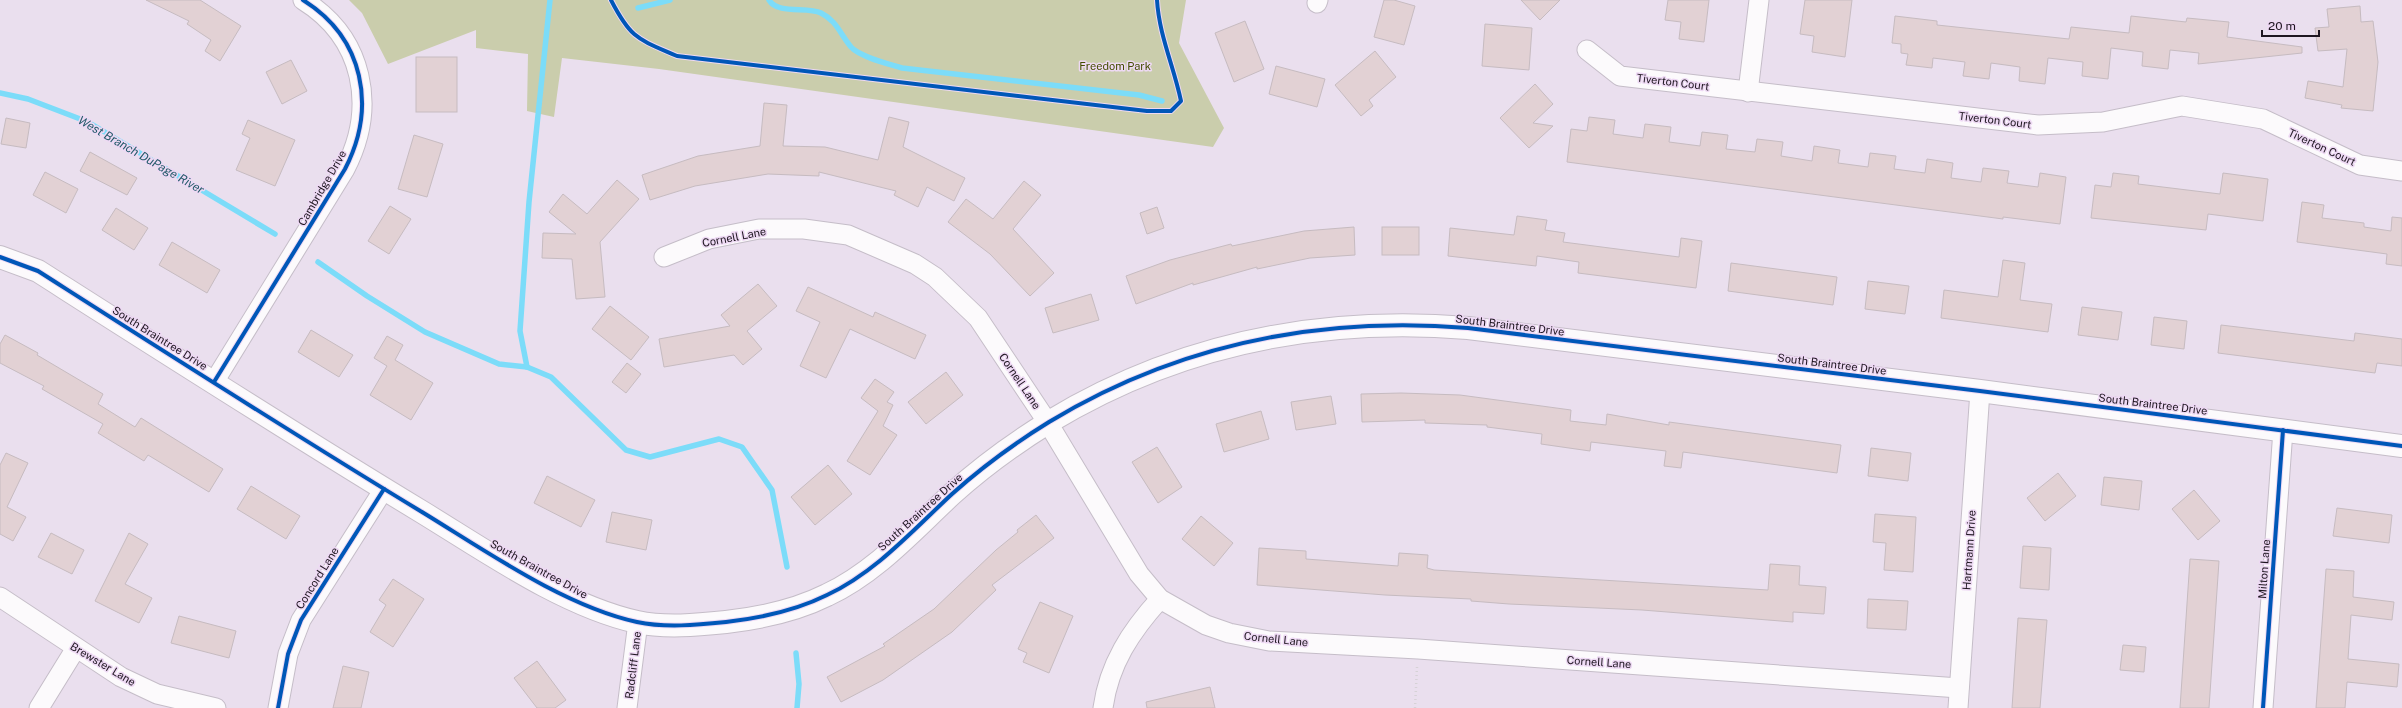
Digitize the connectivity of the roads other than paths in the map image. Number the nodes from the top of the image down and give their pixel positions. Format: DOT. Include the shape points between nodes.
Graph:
graph roads {
  1 [pos="303,0"];
  2 [pos="1759,0"];
  3 [pos="1586,50"];
  4 [pos="1748,92"];
  5 [pos="2402,171"];
  6 [pos="0,257"];
  7 [pos="664,257"];
  8 [pos="214,382"];
  9 [pos="1980,391"];
  10 [pos="1048,423"];
  11 [pos="2283,430"];
  12 [pos="2402,446"];
  13 [pos="384,489"];
  14 [pos="0,597"];
  15 [pos="1160,599"];
  16 [pos="638,622"];
  17 [pos="76,648"];
  18 [pos="1959,688"];
  19 [pos="39,708"];
  20 [pos="216,708"];
  21 [pos="278,708"];
  22 [pos="628,708"];
  23 [pos="1103,708"];
  24 [pos="1958,708"];
  25 [pos="2263,708"];
  1 -- 8 [label="street, Cambridge Drive" via="338,29 356,66 363,100 358,138 345,169"];
  2 -- 4 [label="street"];
  3 -- 4 [label="street, Tiverton Court" via="1620,76"];
  4 -- 5 [label="street, Tiverton Court" via="2038,125 2103,122 2182,106 2262,119 2360,165"];
  6 -- 8 [label="street, South Braintree Drive" via="38,271"];
  7 -- 10 [label="street, Cornell Lane" via="709,239 759,229 804,229 848,235 915,264 960,298 978,318"];
  8 -- 13 [label="street, South Braintree Drive"];
  9 -- 10 [label="street, South Braintree Drive" via="1468,328 1375,325 1283,334 1231,345 1137,376"];
  9 -- 11 [label="street, South Braintree Drive"];
  9 -- 18 [label="street, Hartmann Drive"];
  10 -- 15 [label="street, Cornell Lane" via="1139,574"];
  10 -- 16 [label="street, South Braintree Drive" via="976,474 870,569 827,595 772,615 740,620 678,625"];
  11 -- 12 [label="street, South Braintree Drive"];
  11 -- 25 [label="street, Milton Lane"];
  13 -- 16 [label="street, South Braintree Drive" via="525,575 582,604"];
  13 -- 21 [label="street, Concord Lane" via="301,620 288,654"];
  14 -- 17 [label="street, Brewster Lane"];
  15 -- 18 [label="street, Cornell Lane" via="1206,625 1269,641 1418,649"];
  15 -- 23 [label="street" via="1136,625 1126,641 1110,677"];
  16 -- 22 [label="street, Radcliff Lane"];
  17 -- 19 [label="street"];
  17 -- 20 [label="street, Brewster Lane" via="121,677 157,694"];
  18 -- 24 [label="street, Hartmann Drive"];
}
